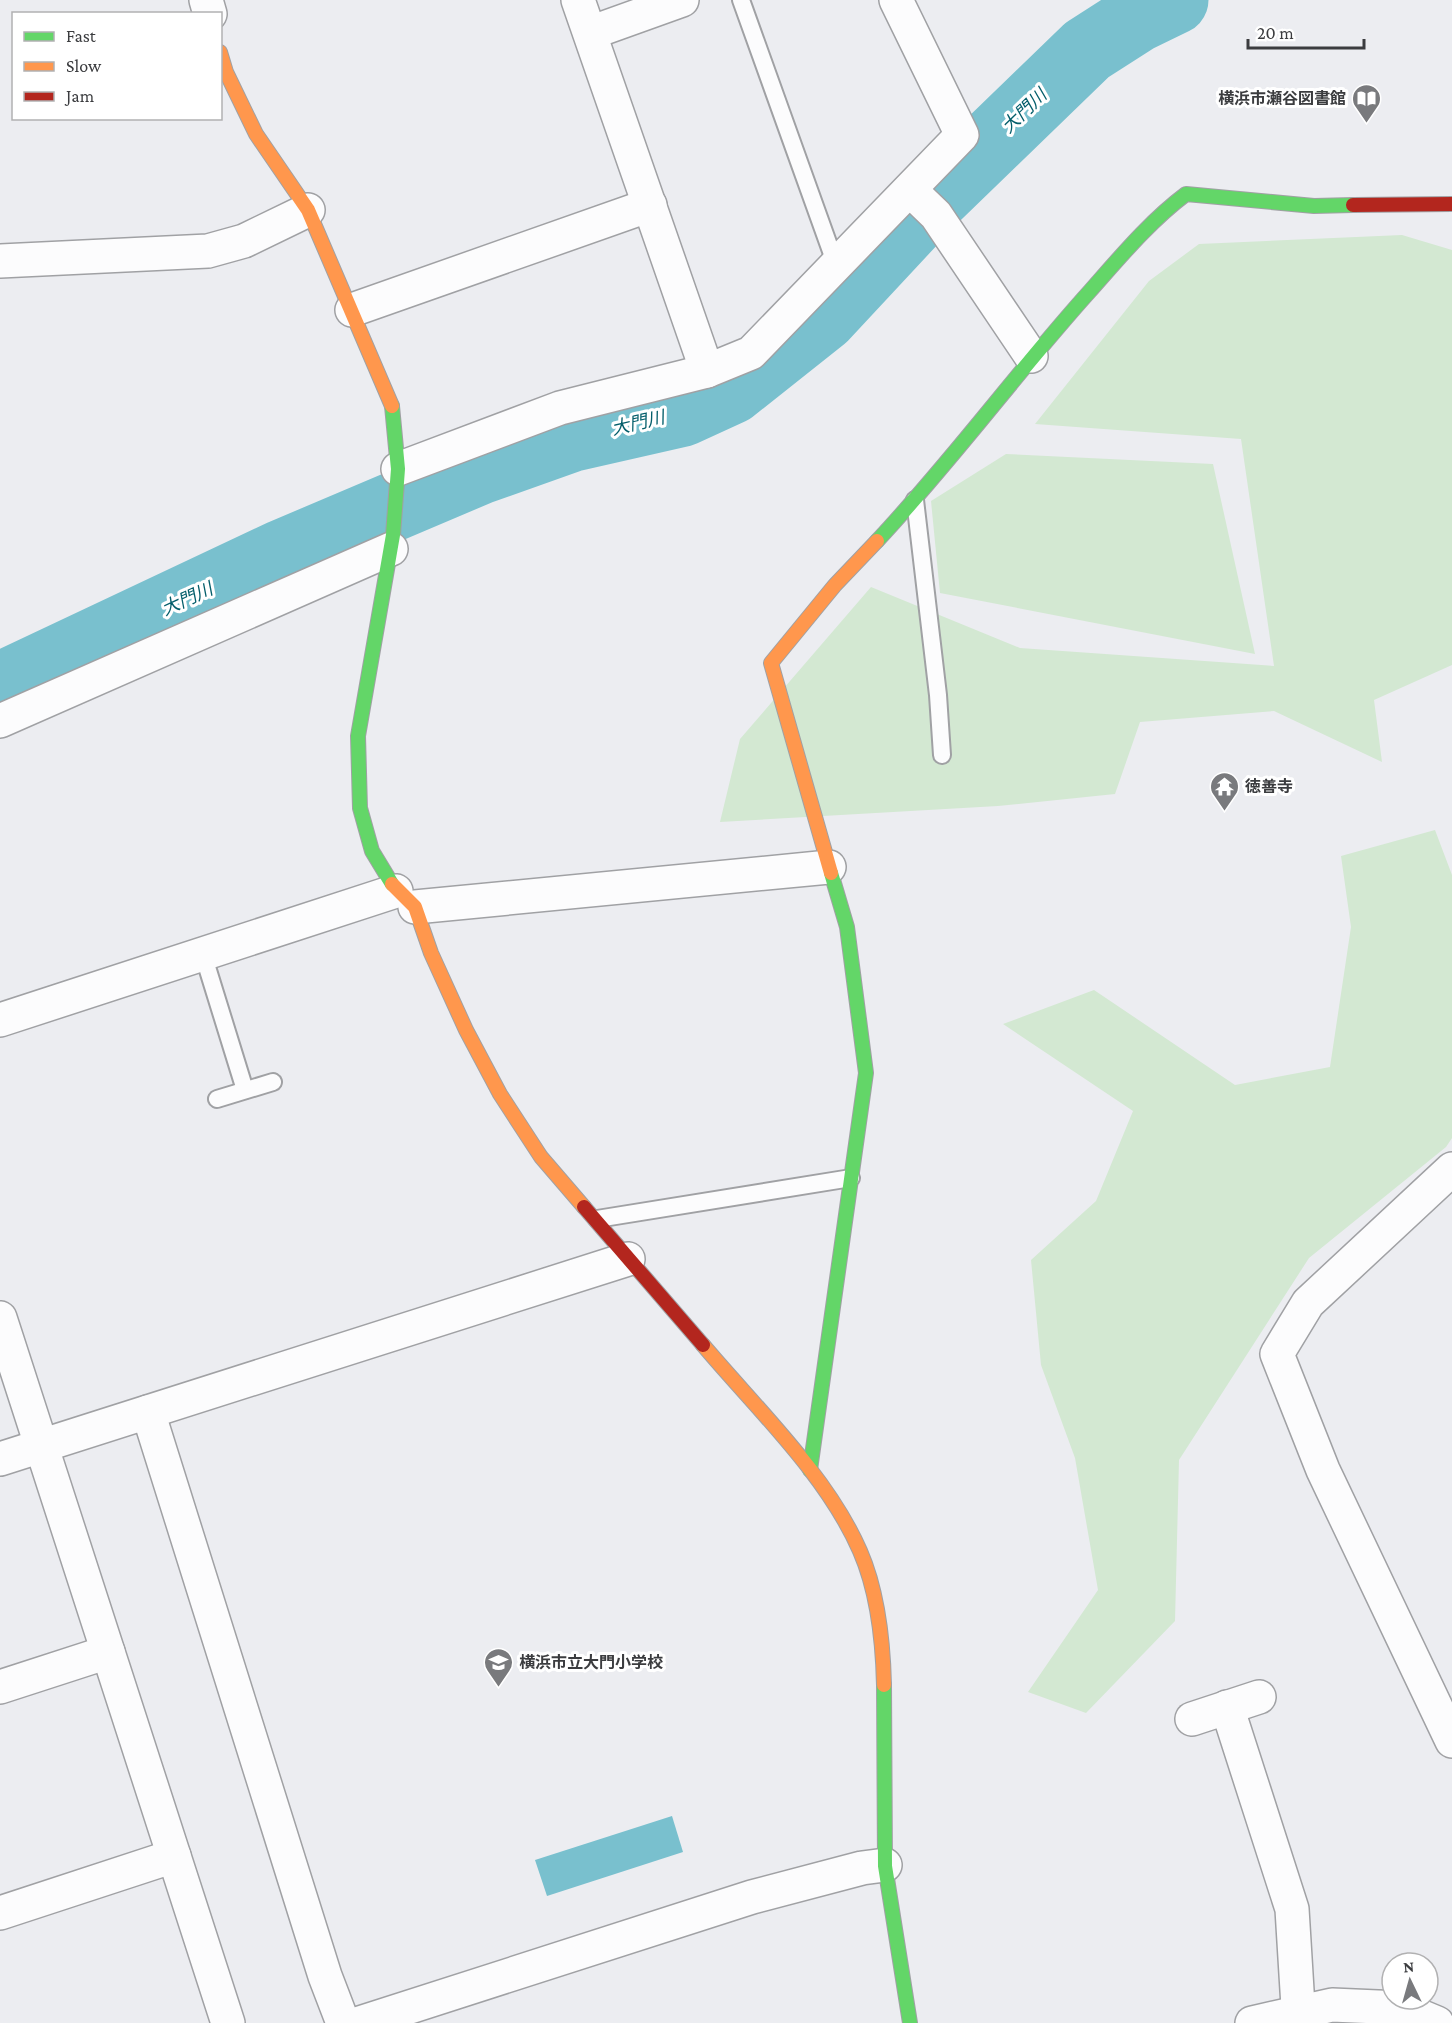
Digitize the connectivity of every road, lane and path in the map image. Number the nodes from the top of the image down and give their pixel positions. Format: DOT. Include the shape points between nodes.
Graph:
graph roads {
  1 [pos="579,0"];
  2 [pos="682,0"];
  3 [pos="741,0"];
  4 [pos="896,0"];
  5 [pos="590,33"];
  6 [pos="222,59"];
  7 [pos="922,201"];
  8 [pos="1452,204"];
  9 [pos="650,205"];
  10 [pos="308,210"];
  11 [pos="0,261"];
  12 [pos="836,265"];
  13 [pos="352,310"];
  14 [pos="1030,356"];
  15 [pos="707,371"];
  16 [pos="397,483"];
  17 [pos="915,500"];
  18 [pos="392,542"];
  19 [pos="0,721"];
  20 [pos="942,755"];
  21 [pos="829,867"];
  22 [pos="406,899"];
  23 [pos="202,954"];
  24 [pos="0,1020"];
  25 [pos="273,1082"];
  26 [pos="245,1090"];
  27 [pos="217,1099"];
  28 [pos="1452,1169"];
  29 [pos="851,1178"];
  30 [pos="597,1219"];
  31 [pos="628,1258"];
  32 [pos="0,1318"];
  33 [pos="148,1412"];
  34 [pos="42,1446"];
  35 [pos="0,1459"];
  36 [pos="810,1470"];
  37 [pos="108,1652"];
  38 [pos="0,1687"];
  39 [pos="1259,1697"];
  40 [pos="1227,1707"];
  41 [pos="1192,1719"];
  42 [pos="1452,1741"];
  43 [pos="174,1856"];
  44 [pos="885,1865"];
  45 [pos="0,1913"];
  46 [pos="1298,2018"];
  47 [pos="228,2023"];
  48 [pos="343,2023"];
  49 [pos="360,2023"];
  50 [pos="910,2023"];
  51 [pos="1252,2023"];
  52 [pos="1437,2023"];
  1 -- 5 [label="street"];
  2 -- 5 [label="street"];
  3 -- 12 [label="lane"];
  4 -- 7 [label="street" via="962,135"];
  5 -- 9 [label="street"];
  6 -- 10 [label="street" via="256,134"];
  7 -- 12 [label="street"];
  7 -- 14 [label="street"];
  8 -- 14 [label="street" via="1314,206 1186,194 1155,218"];
  9 -- 13 [label="street"];
  9 -- 15 [label="street"];
  10 -- 11 [label="street" via="244,241 208,251"];
  10 -- 13 [label="street"];
  12 -- 15 [label="street" via="751,353"];
  13 -- 16 [label="street" via="394,410"];
  14 -- 17 [label="street"];
  15 -- 16 [label="street" via="560,408"];
  16 -- 18 [label="street"];
  17 -- 20 [label="lane"];
  17 -- 21 [label="street" via="835,585 771,663"];
  18 -- 19 [label="street"];
  18 -- 22 [label="street" via="358,736 360,808 372,851"];
  21 -- 22 [label="street"];
  21 -- 29 [label="street" via="847,927 866,1073"];
  22 -- 23 [label="street"];
  22 -- 30 [label="street" via="500,1094 541,1157"];
  23 -- 24 [label="street"];
  23 -- 26 [label="lane"];
  25 -- 26 [label="lane"];
  26 -- 27 [label="lane"];
  28 -- 42 [label="street" via="1308,1303 1277,1354 1323,1470"];
  29 -- 30 [label="lane"];
  29 -- 36 [label="street"];
  30 -- 31 [label="street"];
  31 -- 33 [label="street"];
  31 -- 36 [label="street"];
  32 -- 34 [label="street"];
  33 -- 34 [label="street"];
  33 -- 48 [label="street"];
  34 -- 35 [label="street"];
  34 -- 37 [label="street"];
  36 -- 44 [label="street" via="845,1521 865,1563 881,1634 886,1693"];
  37 -- 38 [label="street"];
  37 -- 43 [label="street"];
  39 -- 40 [label="street"];
  40 -- 41 [label="street"];
  40 -- 46 [label="street" via="1292,1909"];
  43 -- 45 [label="street"];
  43 -- 47 [label="street"];
  44 -- 49 [label="street" via="752,1897"];
  44 -- 50 [label="street"];
  46 -- 51 [label="street"];
  46 -- 52 [label="street" via="1332,2005 1401,2008"];
}
